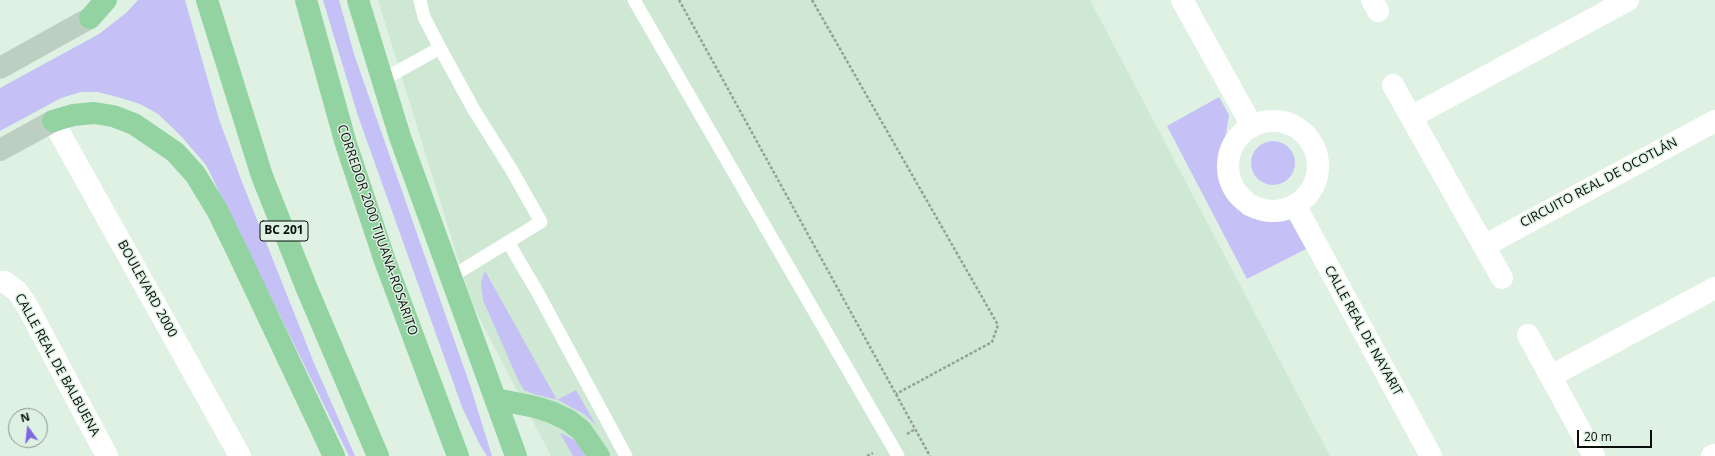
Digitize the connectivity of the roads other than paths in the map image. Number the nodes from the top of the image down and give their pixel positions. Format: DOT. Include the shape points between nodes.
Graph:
graph roads {
  1 [pos="106,0"];
  2 [pos="207,0"];
  3 [pos="306,0"];
  4 [pos="358,0"];
  5 [pos="420,0"];
  6 [pos="634,0"];
  7 [pos="1182,0"];
  8 [pos="1628,0"];
  9 [pos="90,18"];
  10 [pos="440,48"];
  11 [pos="0,68"];
  12 [pos="382,80"];
  13 [pos="1393,85"];
  14 [pos="1411,116"];
  15 [pos="1715,120"];
  16 [pos="53,121"];
  17 [pos="1252,126"];
  18 [pos="0,150"];
  19 [pos="1295,205"];
  20 [pos="508,242"];
  21 [pos="1484,246"];
  22 [pos="450,277"];
  23 [pos="1502,278"];
  24 [pos="0,282"];
  25 [pos="1715,288"];
  26 [pos="1528,335"];
  27 [pos="1551,376"];
  28 [pos="496,399"];
  29 [pos="517,454"];
  30 [pos="107,456"];
  31 [pos="240,456"];
  32 [pos="334,456"];
  33 [pos="378,456"];
  34 [pos="458,456"];
  35 [pos="599,456"];
  36 [pos="626,456"];
  37 [pos="898,456"];
  38 [pos="1431,456"];
  39 [pos="1594,456"];
  1 -- 9 [label="highway"];
  2 -- 33 [label="highway, BC 201" via="262,176"];
  3 -- 34 [label="highway, CORREDOR 2000 TIJUANA-ROSARITO" via="346,144 385,261"];
  4 -- 12 [label="highway"];
  5 -- 10 [label="lane" via="424,17"];
  6 -- 37 [label="lane"];
  7 -- 17 [label="street"];
  8 -- 14 [label="street"];
  9 -- 11 [label="main road"];
  10 -- 12 [label="lane"];
  10 -- 20 [label="lane" via="541,222"];
  12 -- 22 [label="highway"];
  13 -- 14 [label="street"];
  14 -- 21 [label="street"];
  15 -- 21 [label="street, CIRCUITO REAL DE OCOTLÁN"];
  16 -- 18 [label="main road"];
  16 -- 31 [label="street, BOULEVARD 2000"];
  16 -- 32 [label="highway" via="73,114 113,116 134,124 175,152 195,174 240,255"];
  17 -- 19 [label="street" via="1271,121 1291,124 1308,136 1317,153 1318,174 1310,192"];
  17 -- 19 [label="street" via="1236,139 1229,158 1230,178 1239,196 1255,207 1276,211"];
  19 -- 38 [label="street, CALLE REAL DE NAYARIT"];
  20 -- 22 [label="lane"];
  20 -- 36 [label="lane"];
  21 -- 23 [label="street"];
  22 -- 28 [label="highway"];
  24 -- 30 [label="street, CALLE REAL DE BALBUENA" via="6,282 17,291 26,304"];
  25 -- 27 [label="street"];
  26 -- 27 [label="street"];
  27 -- 39 [label="street"];
  28 -- 29 [label="highway"];
  28 -- 35 [label="highway" via="535,407 568,420 581,430"];
}
